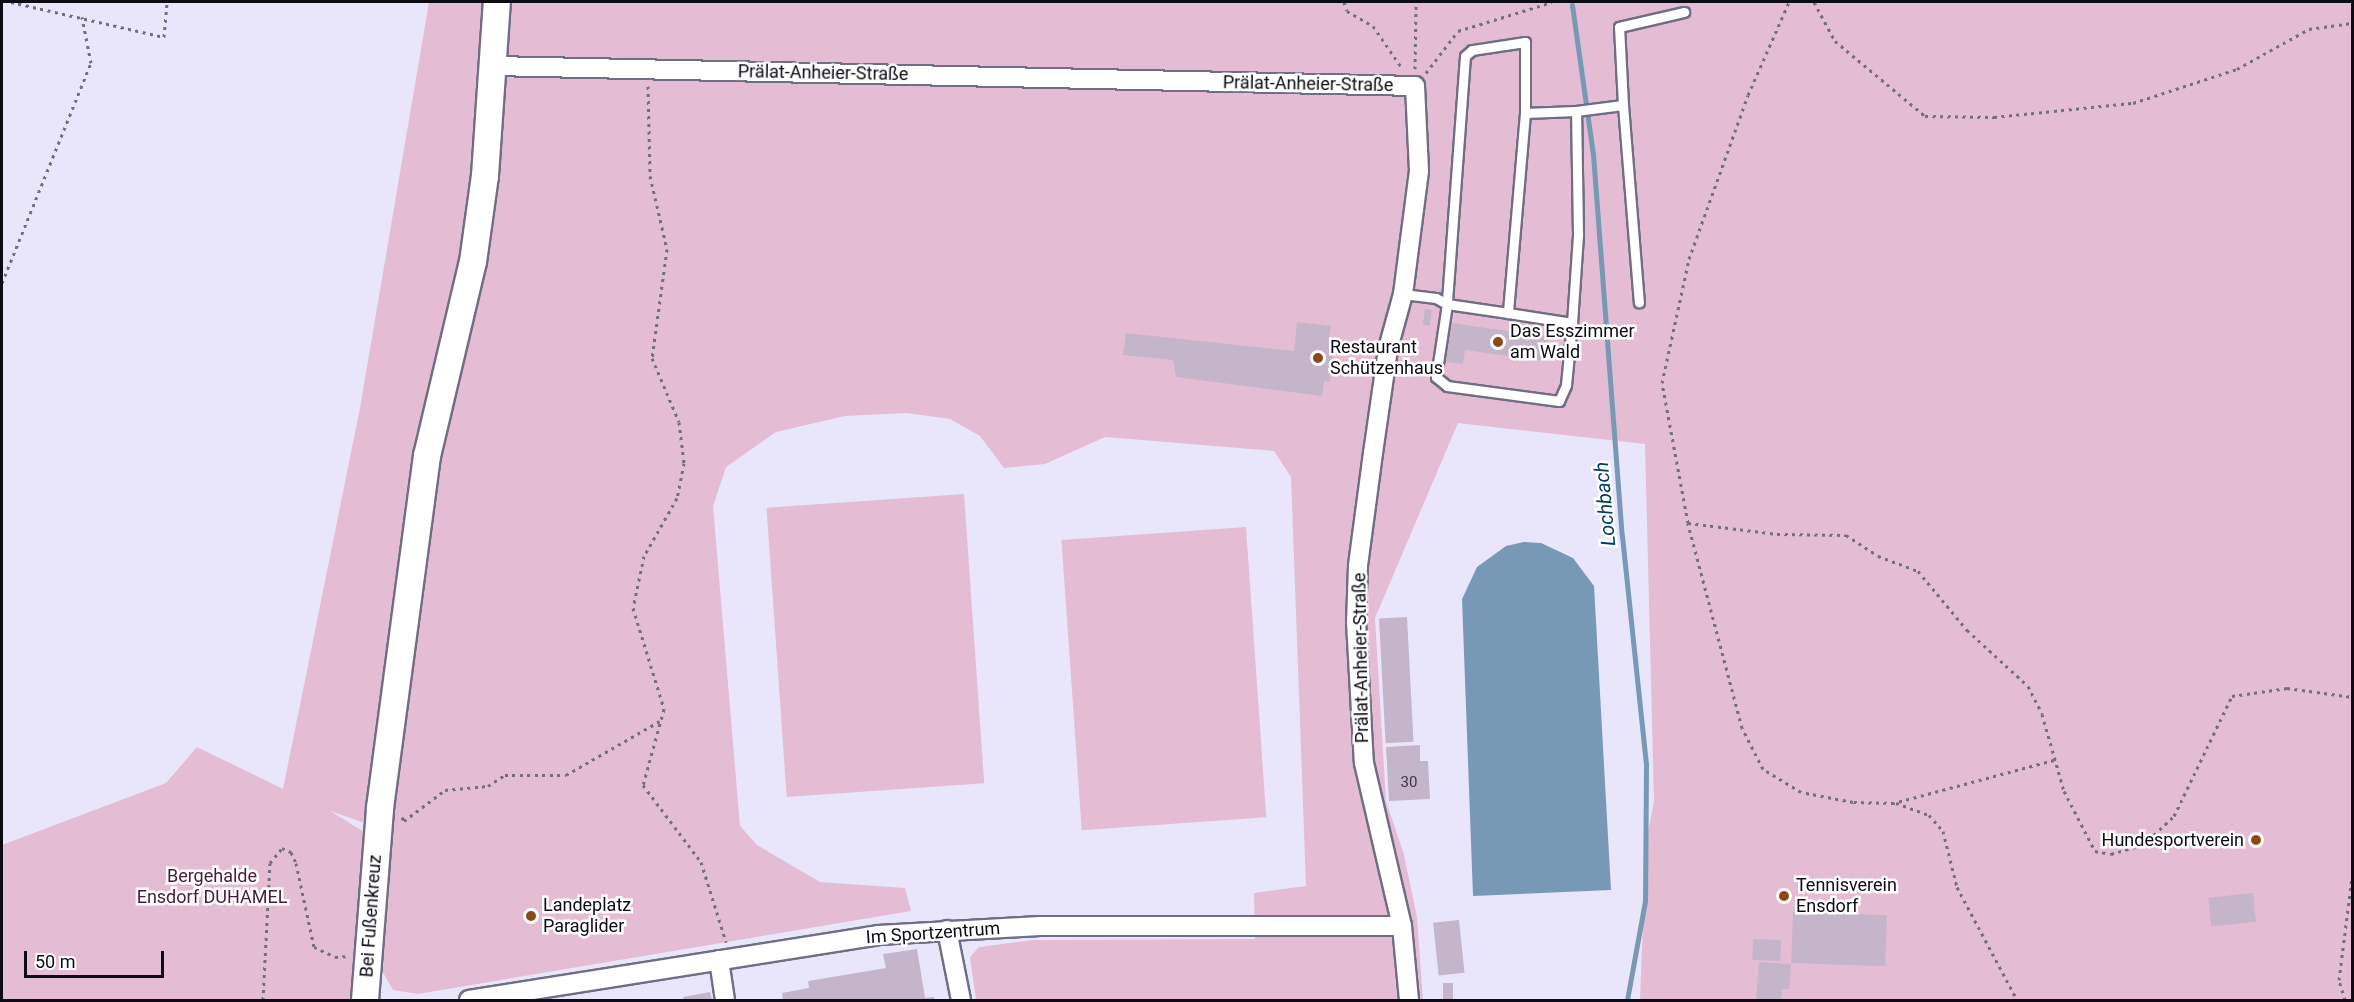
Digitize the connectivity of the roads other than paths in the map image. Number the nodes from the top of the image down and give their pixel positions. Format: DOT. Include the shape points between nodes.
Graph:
graph roads {
  1 [pos="497,2"];
  2 [pos="1684,12"];
  3 [pos="493,66"];
  4 [pos="1623,105"];
  5 [pos="1576,111"];
  6 [pos="1525,113"];
  7 [pos="1403,294"];
  8 [pos="1639,302"];
  9 [pos="1447,304"];
  10 [pos="1508,314"];
  11 [pos="1572,322"];
  12 [pos="1402,926"];
  13 [pos="947,930"];
  14 [pos="725,959"];
  15 [pos="365,1000"];
  16 [pos="469,1000"];
  17 [pos="725,1000"];
  18 [pos="961,1000"];
  19 [pos="1409,1000"];
  1 -- 3 [label="street, Bei Fußenkreuz"];
  2 -- 4 [label="lane" via="1619,27"];
  3 -- 7 [label="street, Prälat-Anheier-Straße" via="1415,86 1419,171"];
  3 -- 15 [label="street, Bei Fußenkreuz" via="473,261 427,456 379,820"];
  4 -- 5 [label="lane"];
  4 -- 8 [label="lane"];
  5 -- 6 [label="lane"];
  5 -- 11 [label="lane" via="1578,234"];
  6 -- 9 [label="lane" via="1525,42 1472,50 1465,56"];
  6 -- 10 [label="lane"];
  7 -- 9 [label="lane" via="1436,298"];
  7 -- 12 [label="street, Prälat-Anheier-Straße" via="1379,411 1358,566 1356,622 1364,763"];
  9 -- 10 [label="lane"];
  9 -- 11 [label="lane" via="1436,376 1440,384 1457,388 1559,401 1566,385"];
  10 -- 11 [label="lane"];
  12 -- 13 [label="street, Im Sportzentrum"];
  12 -- 19 [label="street, Prälat-Anheier-Straße"];
  13 -- 14 [label="street, Im Sportzentrum" via="878,935"];
  13 -- 18 [label="street"];
  14 -- 16 [label="street, Im Sportzentrum"];
  14 -- 17 [label="street"];
}
